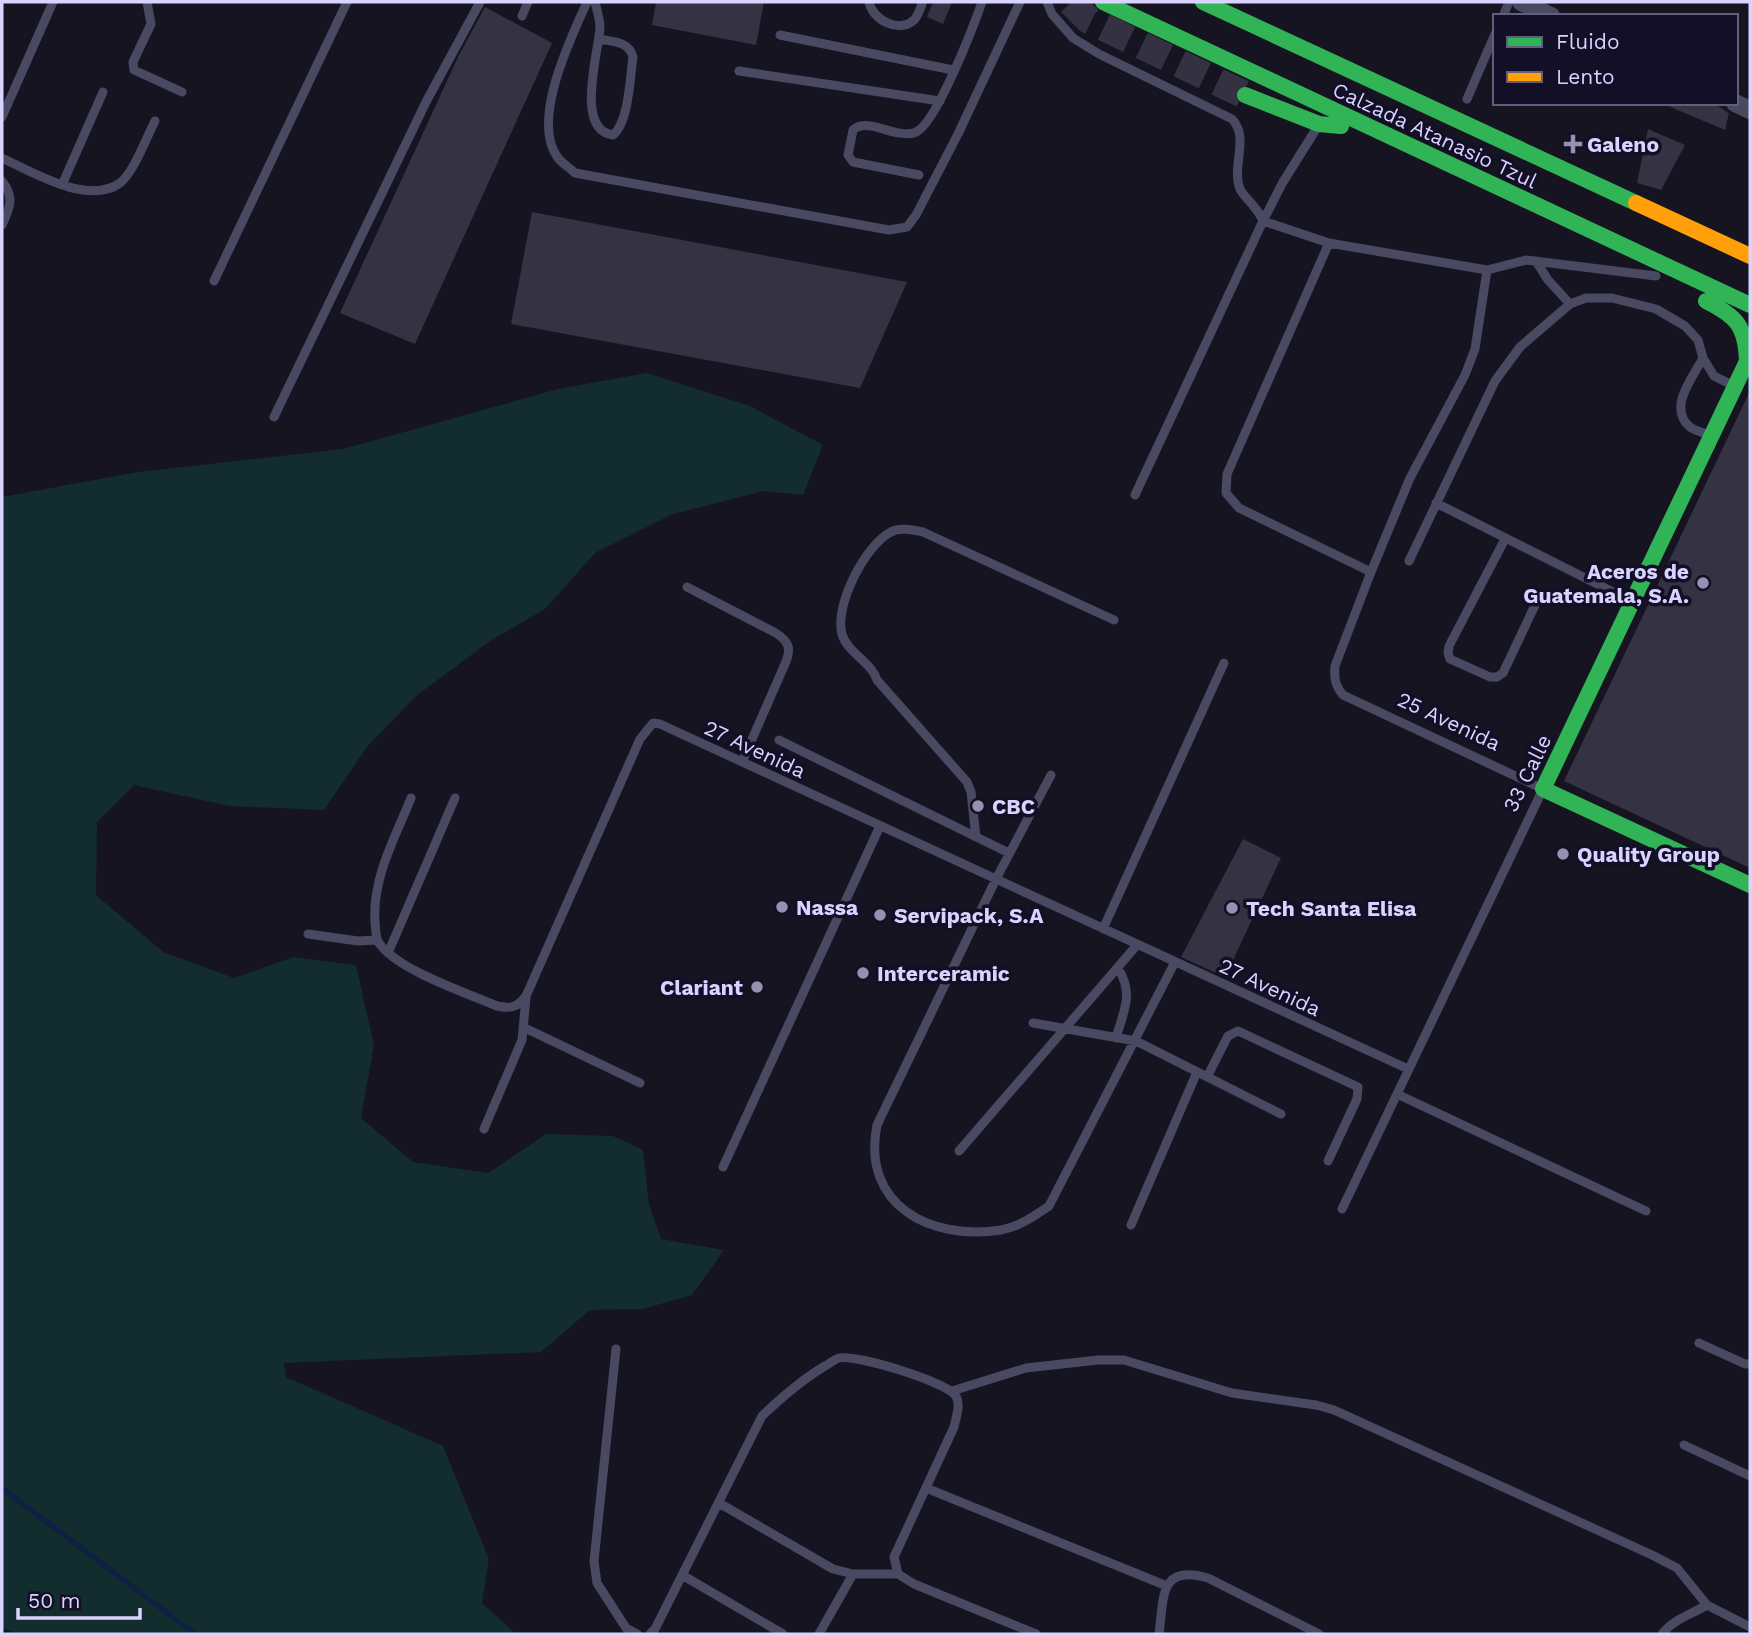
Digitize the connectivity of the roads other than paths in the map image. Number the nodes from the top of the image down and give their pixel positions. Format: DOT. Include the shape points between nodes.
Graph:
graph roads {
  1 [pos="52,2"];
  2 [pos="147,2"];
  3 [pos="347,2"];
  4 [pos="480,2"];
  5 [pos="528,2"];
  6 [pos="587,2"];
  7 [pos="595,2"];
  8 [pos="869,2"];
  9 [pos="982,2"];
  10 [pos="1020,2"];
  11 [pos="1047,2"];
  12 [pos="1103,2"];
  13 [pos="1203,2"];
  14 [pos="1521,2"];
  15 [pos="922,4"];
  16 [pos="1546,14"];
  17 [pos="522,16"];
  18 [pos="780,35"];
  19 [pos="599,39"];
  20 [pos="1493,39"];
  21 [pos="953,70"];
  22 [pos="739,71"];
  23 [pos="103,92"];
  24 [pos="182,92"];
  25 [pos="1245,94"];
  26 [pos="1467,99"];
  27 [pos="940,101"];
  28 [pos="2,117"];
  29 [pos="155,121"];
  30 [pos="1319,124"];
  31 [pos="1375,130"];
  32 [pos="2,158"];
  33 [pos="919,175"];
  34 [pos="2,181"];
  35 [pos="1484,181"];
  36 [pos="62,185"];
  37 [pos="1263,221"];
  38 [pos="2,225"];
  39 [pos="1329,243"];
  40 [pos="1750,257"];
  41 [pos="1536,261"];
  42 [pos="1487,270"];
  43 [pos="1656,276"];
  44 [pos="214,281"];
  45 [pos="1570,304"];
  46 [pos="1750,305"];
  47 [pos="1703,358"];
  48 [pos="1749,358"];
  49 [pos="1735,386"];
  50 [pos="274,418"];
  51 [pos="1712,436"];
  52 [pos="1135,495"];
  53 [pos="1436,503"];
  54 [pos="1505,539"];
  55 [pos="1409,561"];
  56 [pos="1371,572"];
  57 [pos="687,587"];
  58 [pos="1632,602"];
  59 [pos="1536,603"];
  60 [pos="1114,620"];
  61 [pos="1224,663"];
  62 [pos="779,740"];
  63 [pos="742,762"];
  64 [pos="1051,775"];
  65 [pos="1543,789"];
  66 [pos="411,798"];
  67 [pos="455,799"];
  68 [pos="880,826"];
  69 [pos="976,837"];
  70 [pos="1009,853"];
  71 [pos="996,880"];
  72 [pos="1750,885"];
  73 [pos="1103,929"];
  74 [pos="308,934"];
  75 [pos="377,940"];
  76 [pos="1137,945"];
  77 [pos="388,953"];
  78 [pos="1175,962"];
  79 [pos="1118,968"];
  80 [pos="526,996"];
  81 [pos="1033,1024"];
  82 [pos="525,1028"];
  83 [pos="1066,1029"];
  84 [pos="1116,1038"];
  85 [pos="1136,1041"];
  86 [pos="1408,1069"];
  87 [pos="1197,1072"];
  88 [pos="1207,1077"];
  89 [pos="640,1083"];
  90 [pos="1397,1094"];
  91 [pos="1281,1114"];
  92 [pos="484,1129"];
  93 [pos="960,1151"];
  94 [pos="1328,1161"];
  95 [pos="723,1167"];
  96 [pos="1342,1209"];
  97 [pos="1646,1211"];
  98 [pos="1131,1225"];
  99 [pos="1699,1343"];
  100 [pos="616,1349"];
  101 [pos="1750,1364"];
  102 [pos="952,1391"];
  103 [pos="1684,1445"];
  104 [pos="1750,1476"];
  105 [pos="926,1488"];
  106 [pos="719,1503"];
  107 [pos="853,1574"];
  108 [pos="898,1574"];
  109 [pos="682,1575"];
  110 [pos="1167,1586"];
  111 [pos="1707,1605"];
  112 [pos="1750,1627"];
  113 [pos="637,1634"];
  114 [pos="650,1634"];
  115 [pos="783,1634"];
  116 [pos="819,1634"];
  117 [pos="1036,1634"];
  118 [pos="1159,1634"];
  119 [pos="1319,1634"];
  120 [pos="1661,1634"];
  1 -- 28 [label="lane"];
  2 -- 24 [label="lane" via="151,24 133,62 134,70"];
  3 -- 44 [label="lane"];
  4 -- 50 [label="lane" via="426,102"];
  5 -- 17 [label="lane"];
  6 -- 10 [label="lane" via="559,64 548,115 558,157 575,173 889,230 907,227 916,215"];
  7 -- 19 [label="lane"];
  8 -- 15 [label="lane" via="876,17 900,26 914,19"];
  9 -- 21 [label="lane"];
  11 -- 37 [label="lane" via="1052,15 1073,38 1238,126 1240,190"];
  12 -- 31 [label="main road, Calzada Atanasio Tzul"];
  13 -- 40 [label="main road, Calzada Atanasio Tzul"];
  14 -- 16 [label="street"];
  18 -- 21 [label="lane"];
  19 -- 19 [label="lane" via="592,114 597,128 613,135 620,130 633,57 626,44"];
  20 -- 26 [label="lane"];
  21 -- 27 [label="lane"];
  22 -- 27 [label="lane"];
  23 -- 36 [label="lane"];
  25 -- 30 [label="main road"];
  27 -- 33 [label="lane" via="916,133 864,125 853,130 848,155 853,162"];
  29 -- 36 [label="lane" via="121,182 105,190"];
  30 -- 31 [label="main road"];
  30 -- 37 [label="lane"];
  31 -- 35 [label="main road, Calzada Atanasio Tzul"];
  32 -- 36 [label="lane"];
  34 -- 38 [label="lane" via="10,202"];
  35 -- 43 [label="main road" via="1507,208"];
  35 -- 46 [label="main road, Calzada Atanasio Tzul"];
  37 -- 39 [label="lane"];
  37 -- 52 [label="lane"];
  39 -- 42 [label="lane"];
  39 -- 56 [label="lane" via="1227,474 1226,493 1239,508"];
  41 -- 42 [label="lane"];
  41 -- 43 [label="lane"];
  41 -- 45 [label="lane"];
  42 -- 56 [label="lane, 25 Avenida" via="1475,349 1410,478"];
  43 -- 48 [label="main road" via="1732,314 1743,331"];
  45 -- 47 [label="lane" via="1587,298 1612,298 1656,309 1685,326 1698,340"];
  45 -- 53 [label="lane" via="1520,347 1495,381"];
  47 -- 49 [label="lane" via="1714,376"];
  47 -- 51 [label="lane" via="1680,405 1681,415 1690,427"];
  48 -- 49 [label="main road, 33 Calle"];
  49 -- 51 [label="main road, 33 Calle"];
  51 -- 58 [label="main road, 33 Calle"];
  53 -- 54 [label="lane"];
  53 -- 55 [label="lane"];
  54 -- 58 [label="lane"];
  54 -- 59 [label="lane" via="1449,646 1450,659 1497,677"];
  56 -- 65 [label="lane, 25 Avenida" via="1335,666 1334,680 1343,695"];
  57 -- 63 [label="lane" via="786,639 790,649"];
  58 -- 65 [label="main road, 33 Calle"];
  60 -- 69 [label="lane" via="923,532 893,530 877,541 859,568 840,614 842,637 967,782"];
  61 -- 73 [label="lane"];
  62 -- 69 [label="lane"];
  63 -- 68 [label="lane, 27 Avenida"];
  63 -- 80 [label="lane, 27 Avenida" via="660,724 649,726"];
  64 -- 70 [label="lane"];
  65 -- 72 [label="main road, 25 Avenida"];
  65 -- 86 [label="lane, 33 Calle"];
  66 -- 75 [label="lane" via="377,883"];
  67 -- 77 [label="lane"];
  68 -- 71 [label="lane, 27 Avenida"];
  68 -- 95 [label="lane"];
  69 -- 70 [label="lane"];
  70 -- 71 [label="lane"];
  71 -- 73 [label="lane, 27 Avenida"];
  71 -- 85 [label="lane" via="877,1125 875,1166 895,1202 922,1223 966,1232 1002,1230 1029,1220 1049,1206"];
  73 -- 76 [label="lane, 27 Avenida"];
  74 -- 75 [label="lane"];
  75 -- 77 [label="lane"];
  76 -- 78 [label="lane, 27 Avenida"];
  76 -- 79 [label="lane"];
  77 -- 80 [label="lane" via="437,981 497,1006 519,1006"];
  78 -- 85 [label="lane"];
  78 -- 86 [label="lane, 27 Avenida"];
  79 -- 83 [label="lane"];
  79 -- 84 [label="lane" via="1128,992"];
  80 -- 82 [label="lane"];
  81 -- 83 [label="lane"];
  82 -- 89 [label="lane"];
  82 -- 92 [label="lane"];
  83 -- 84 [label="lane"];
  83 -- 93 [label="lane"];
  84 -- 85 [label="lane"];
  85 -- 87 [label="lane"];
  86 -- 90 [label="lane, 33 Calle"];
  87 -- 88 [label="lane"];
  87 -- 98 [label="lane"];
  88 -- 91 [label="lane"];
  88 -- 94 [label="lane" via="1228,1036 1238,1031 1358,1087 1357,1099"];
  90 -- 96 [label="lane, 33 Calle"];
  90 -- 97 [label="lane"];
  99 -- 101 [label="lane"];
  100 -- 113 [label="lane" via="594,1562 597,1583 626,1628"];
  102 -- 105 [label="lane" via="958,1399 954,1427"];
  102 -- 106 [label="lane" via="860,1359 839,1358 788,1390 762,1416"];
  102 -- 111 [label="lane" via="1026,1368 1124,1360 1232,1393 1334,1410 1678,1568"];
  103 -- 104 [label="lane"];
  105 -- 108 [label="lane" via="894,1557"];
  105 -- 110 [label="lane"];
  106 -- 107 [label="lane" via="833,1569"];
  106 -- 109 [label="lane"];
  107 -- 108 [label="lane"];
  107 -- 116 [label="lane"];
  108 -- 117 [label="lane"];
  109 -- 114 [label="lane"];
  109 -- 115 [label="lane"];
  110 -- 118 [label="lane"];
  110 -- 119 [label="lane" via="1181,1574 1208,1578"];
  111 -- 112 [label="lane"];
  111 -- 120 [label="lane" via="1676,1619"];
}
